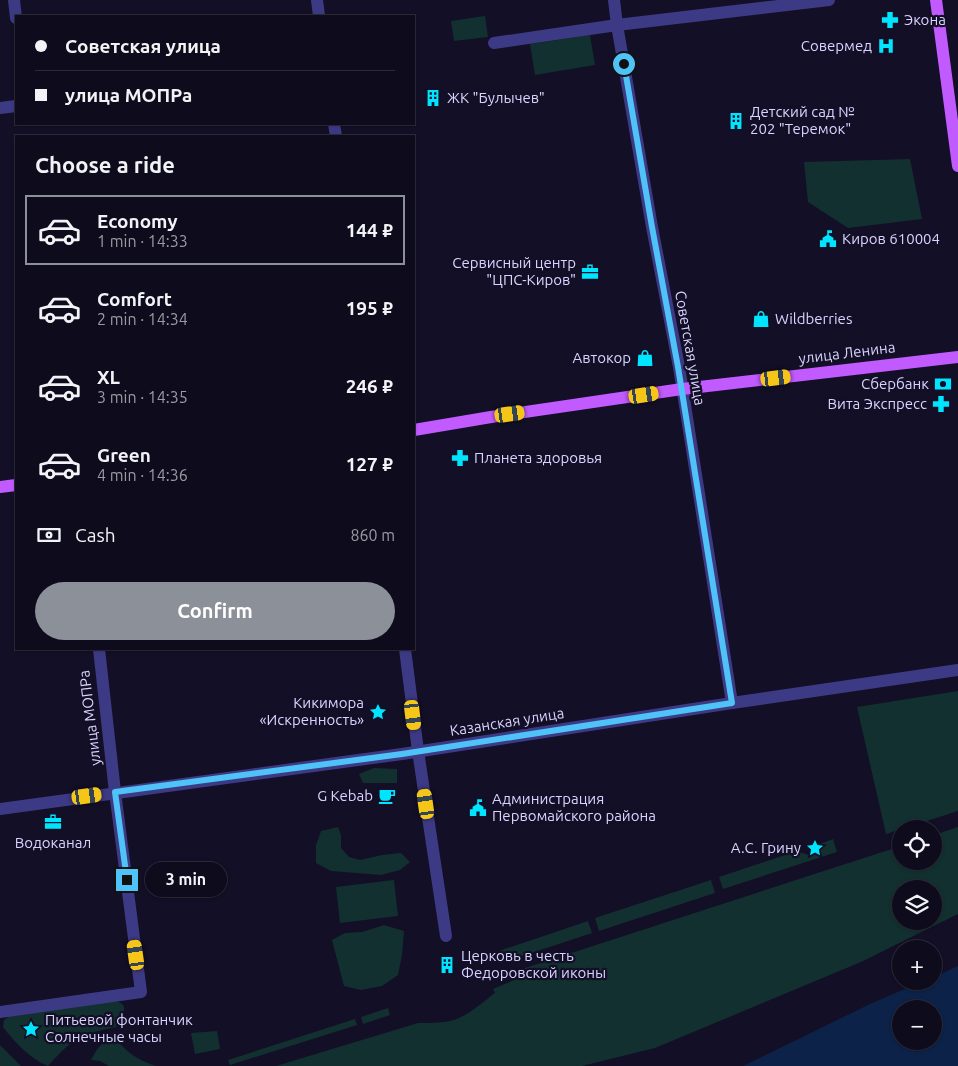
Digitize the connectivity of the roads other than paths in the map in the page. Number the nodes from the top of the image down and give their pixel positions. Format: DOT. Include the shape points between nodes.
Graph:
graph roads {
  1 [pos="14,0"];
  2 [pos="317,0"];
  3 [pos="614,0"];
  4 [pos="829,0"];
  5 [pos="936,0"];
  6 [pos="16,15"];
  7 [pos="319,15"];
  8 [pos="617,25"];
  9 [pos="494,42"];
  10 [pos="15,106"];
  11 [pos="0,108"];
  12 [pos="958,166"];
  13 [pos="958,357"];
  14 [pos="682,389"];
  15 [pos="415,430"];
  16 [pos="15,485"];
  17 [pos="0,487"];
  18 [pos="99,650"];
  19 [pos="405,650"];
  20 [pos="958,670"];
  21 [pos="732,703"];
  22 [pos="418,751"];
  23 [pos="115,792"];
  24 [pos="0,809"];
  25 [pos="446,936"];
  26 [pos="0,1012"];
  1 -- 6 [label="street"];
  2 -- 7 [label="street"];
  3 -- 8 [label="street, Советская улица"];
  4 -- 8 [label="street"];
  5 -- 12 [label="main road"];
  8 -- 9 [label="street"];
  8 -- 14 [label="street, Советская улица"];
  10 -- 11 [label="street"];
  13 -- 14 [label="main road, улица Ленина"];
  14 -- 15 [label="main road, улица Ленина"];
  14 -- 21 [label="street, Советская улица"];
  16 -- 17 [label="main road"];
  18 -- 23 [label="street, улица МОПРа"];
  19 -- 22 [label="street"];
  20 -- 21 [label="street, Казанская улица"];
  21 -- 22 [label="street, Казанская улица"];
  22 -- 23 [label="street, Казанская улица"];
  22 -- 25 [label="street"];
  23 -- 24 [label="street, Казанская улица"];
  23 -- 26 [label="street, улица МОПРа" via="141,992"];
}
